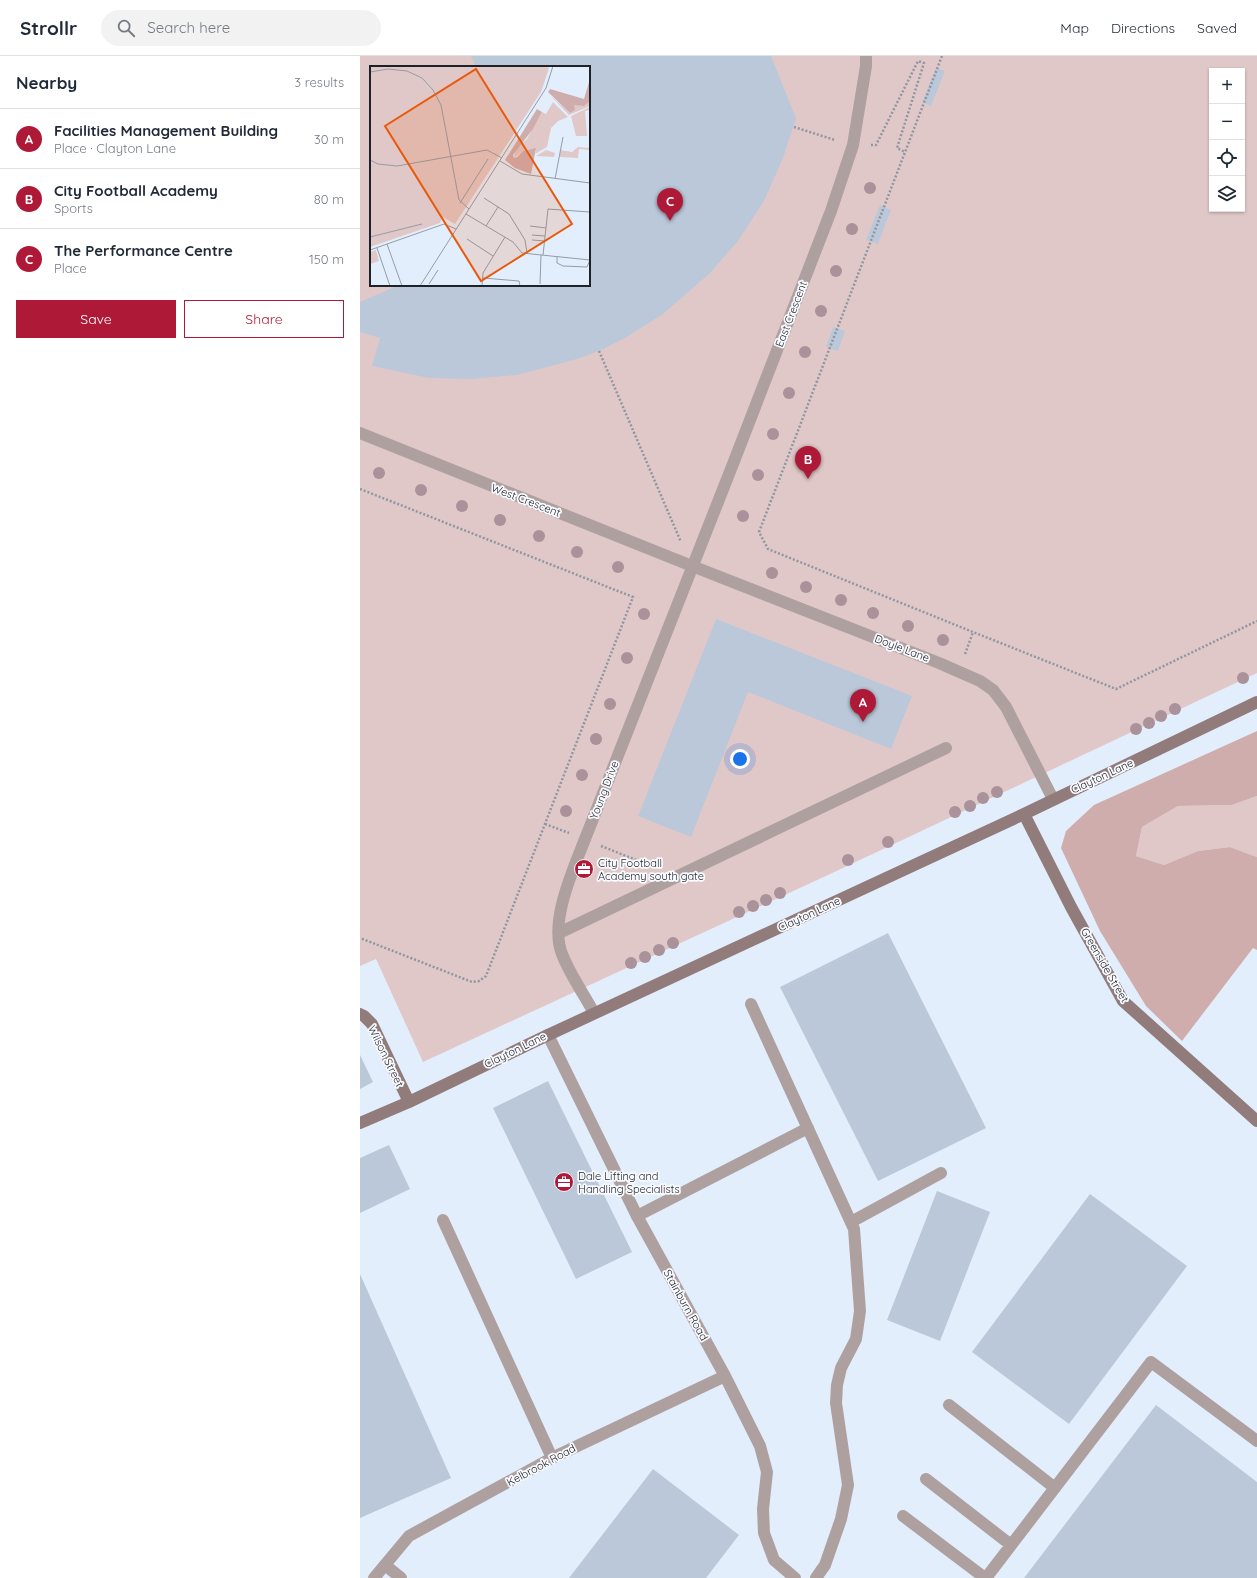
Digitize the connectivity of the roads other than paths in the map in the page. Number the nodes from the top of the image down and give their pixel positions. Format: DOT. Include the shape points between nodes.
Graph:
graph roads {
  1 [pos="866,56"];
  2 [pos="360,433"];
  3 [pos="692,566"];
  4 [pos="1257,702"];
  5 [pos="946,748"];
  6 [pos="1053,799"];
  7 [pos="1024,814"];
  8 [pos="558,933"];
  9 [pos="751,1004"];
  10 [pos="594,1013"];
  11 [pos="360,1014"];
  12 [pos="548,1034"];
  13 [pos="408,1102"];
  14 [pos="1257,1121"];
  15 [pos="360,1123"];
  16 [pos="808,1128"];
  17 [pos="941,1173"];
  18 [pos="637,1216"];
  19 [pos="443,1220"];
  20 [pos="851,1222"];
  21 [pos="725,1376"];
  22 [pos="949,1405"];
  23 [pos="1257,1441"];
  24 [pos="552,1458"];
  25 [pos="926,1479"];
  26 [pos="1054,1488"];
  27 [pos="903,1516"];
  28 [pos="1011,1545"];
  29 [pos="385,1565"];
  30 [pos="374,1578"];
  31 [pos="401,1578"];
  32 [pos="795,1578"];
  33 [pos="816,1578"];
  34 [pos="985,1578"];
  1 -- 3 [label="street, East Crescent" via="853,145 740,448"];
  2 -- 3 [label="street, West Crescent"];
  3 -- 6 [label="street, Doyle Lane" via="980,681 993,690 1006,707"];
  3 -- 8 [label="street, Young Drive" via="567,887 560,910"];
  4 -- 6 [label="street, Clayton Lane"];
  5 -- 8 [label="street"];
  6 -- 7 [label="street, Clayton Lane"];
  7 -- 10 [label="street, Clayton Lane"];
  7 -- 14 [label="street, Greenside Street" via="1123,1001"];
  8 -- 10 [label="street, Young Drive" via="561,953"];
  9 -- 16 [label="street"];
  10 -- 12 [label="street, Clayton Lane"];
  11 -- 13 [label="street, Wilson Street" via="372,1024"];
  12 -- 13 [label="street, Clayton Lane"];
  12 -- 18 [label="street, Stainburn Road"];
  13 -- 15 [label="street, Clayton Lane"];
  16 -- 18 [label="street"];
  16 -- 20 [label="street"];
  17 -- 20 [label="street"];
  18 -- 21 [label="street, Stainburn Road"];
  19 -- 24 [label="street"];
  20 -- 33 [label="street" via="854,1229 860,1311 856,1339 841,1368 836,1385 836,1403 848,1485 841,1519 825,1565"];
  21 -- 24 [label="street, Kelbrook Road"];
  21 -- 32 [label="street, Stainburn Road" via="760,1446 767,1472 763,1509 764,1533 774,1560"];
  22 -- 26 [label="street"];
  23 -- 26 [label="street" via="1151,1362"];
  24 -- 29 [label="street, Kelbrook Road" via="409,1536"];
  25 -- 28 [label="street"];
  26 -- 28 [label="street"];
  27 -- 34 [label="street"];
  28 -- 34 [label="street"];
  29 -- 30 [label="street, Kelbrook Road"];
  29 -- 31 [label="street"];
}
